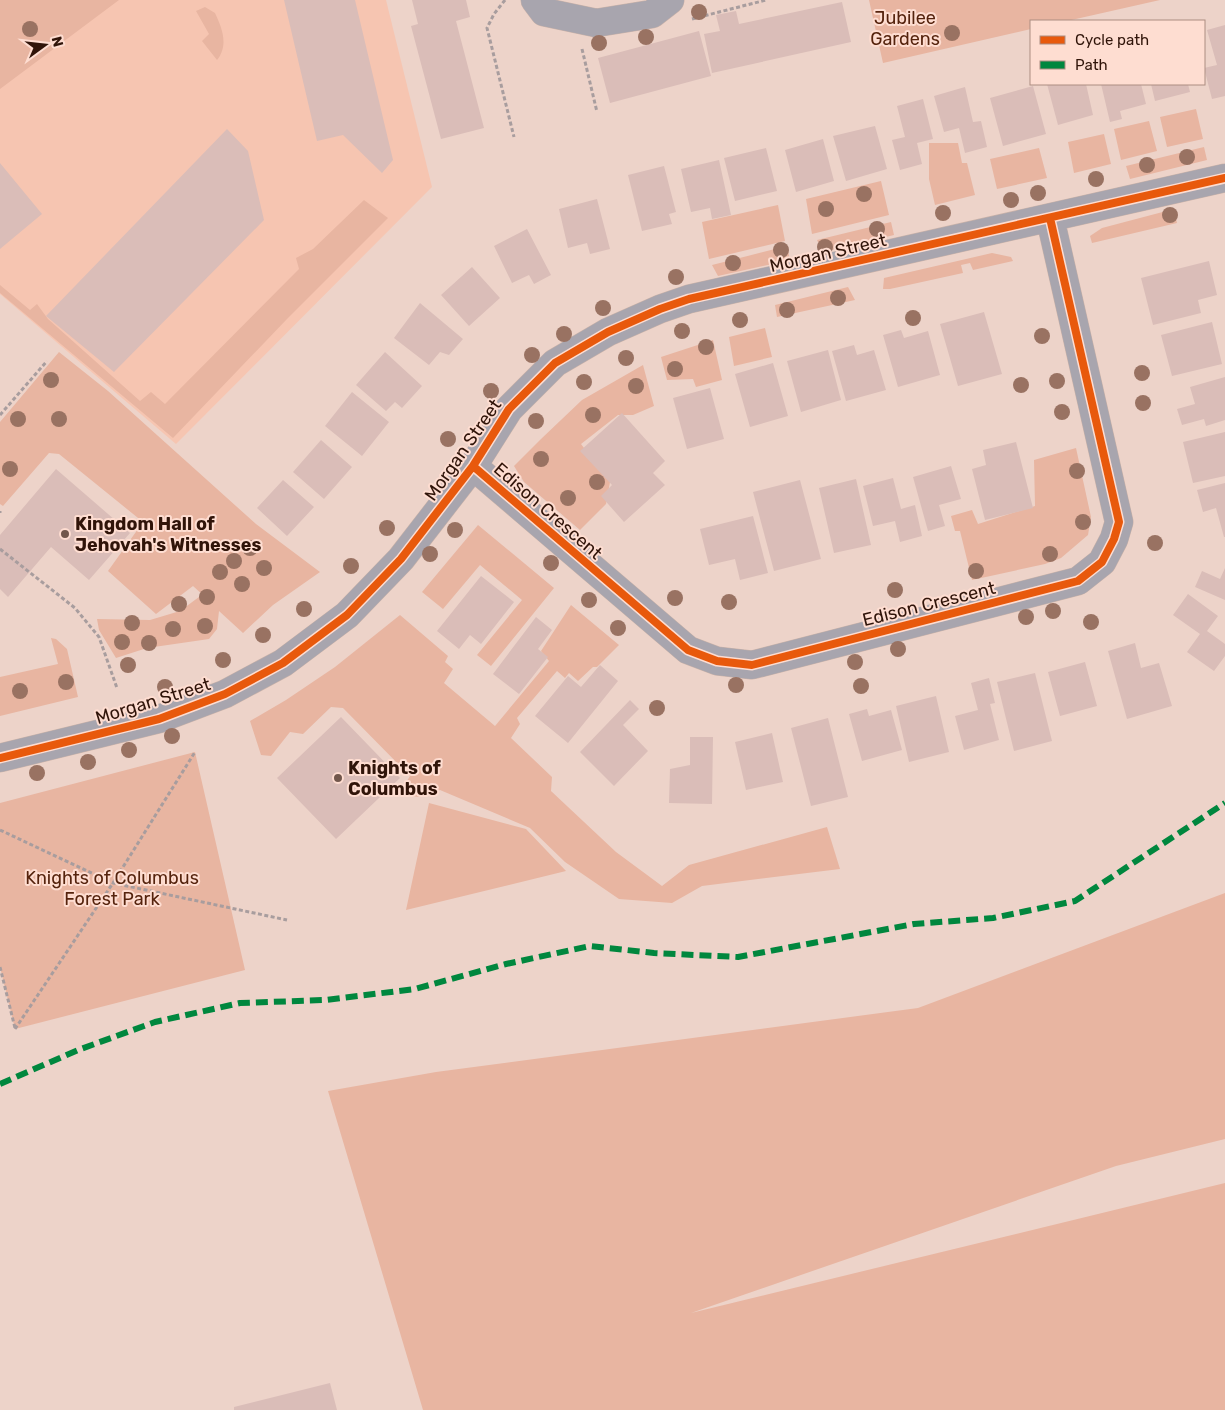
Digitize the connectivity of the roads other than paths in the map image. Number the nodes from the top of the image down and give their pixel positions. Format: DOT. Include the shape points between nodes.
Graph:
graph roads {
  1 [pos="535,0"];
  2 [pos="670,0"];
  3 [pos="1225,178"];
  4 [pos="1050,218"];
  5 [pos="473,466"];
  6 [pos="0,758"];
  1 -- 2 [label="street" via="544,12 596,23 652,14"];
  3 -- 4 [label="street, Morgan Street"];
  4 -- 5 [label="street, Morgan Street" via="660,309 608,332 554,363 509,409"];
  4 -- 5 [label="street, Edison Crescent" via="1119,522 1102,562 1078,581 752,665 717,661 688,650"];
  5 -- 6 [label="street, Morgan Street" via="401,559 361,601 283,663 225,694 159,719"];
}
